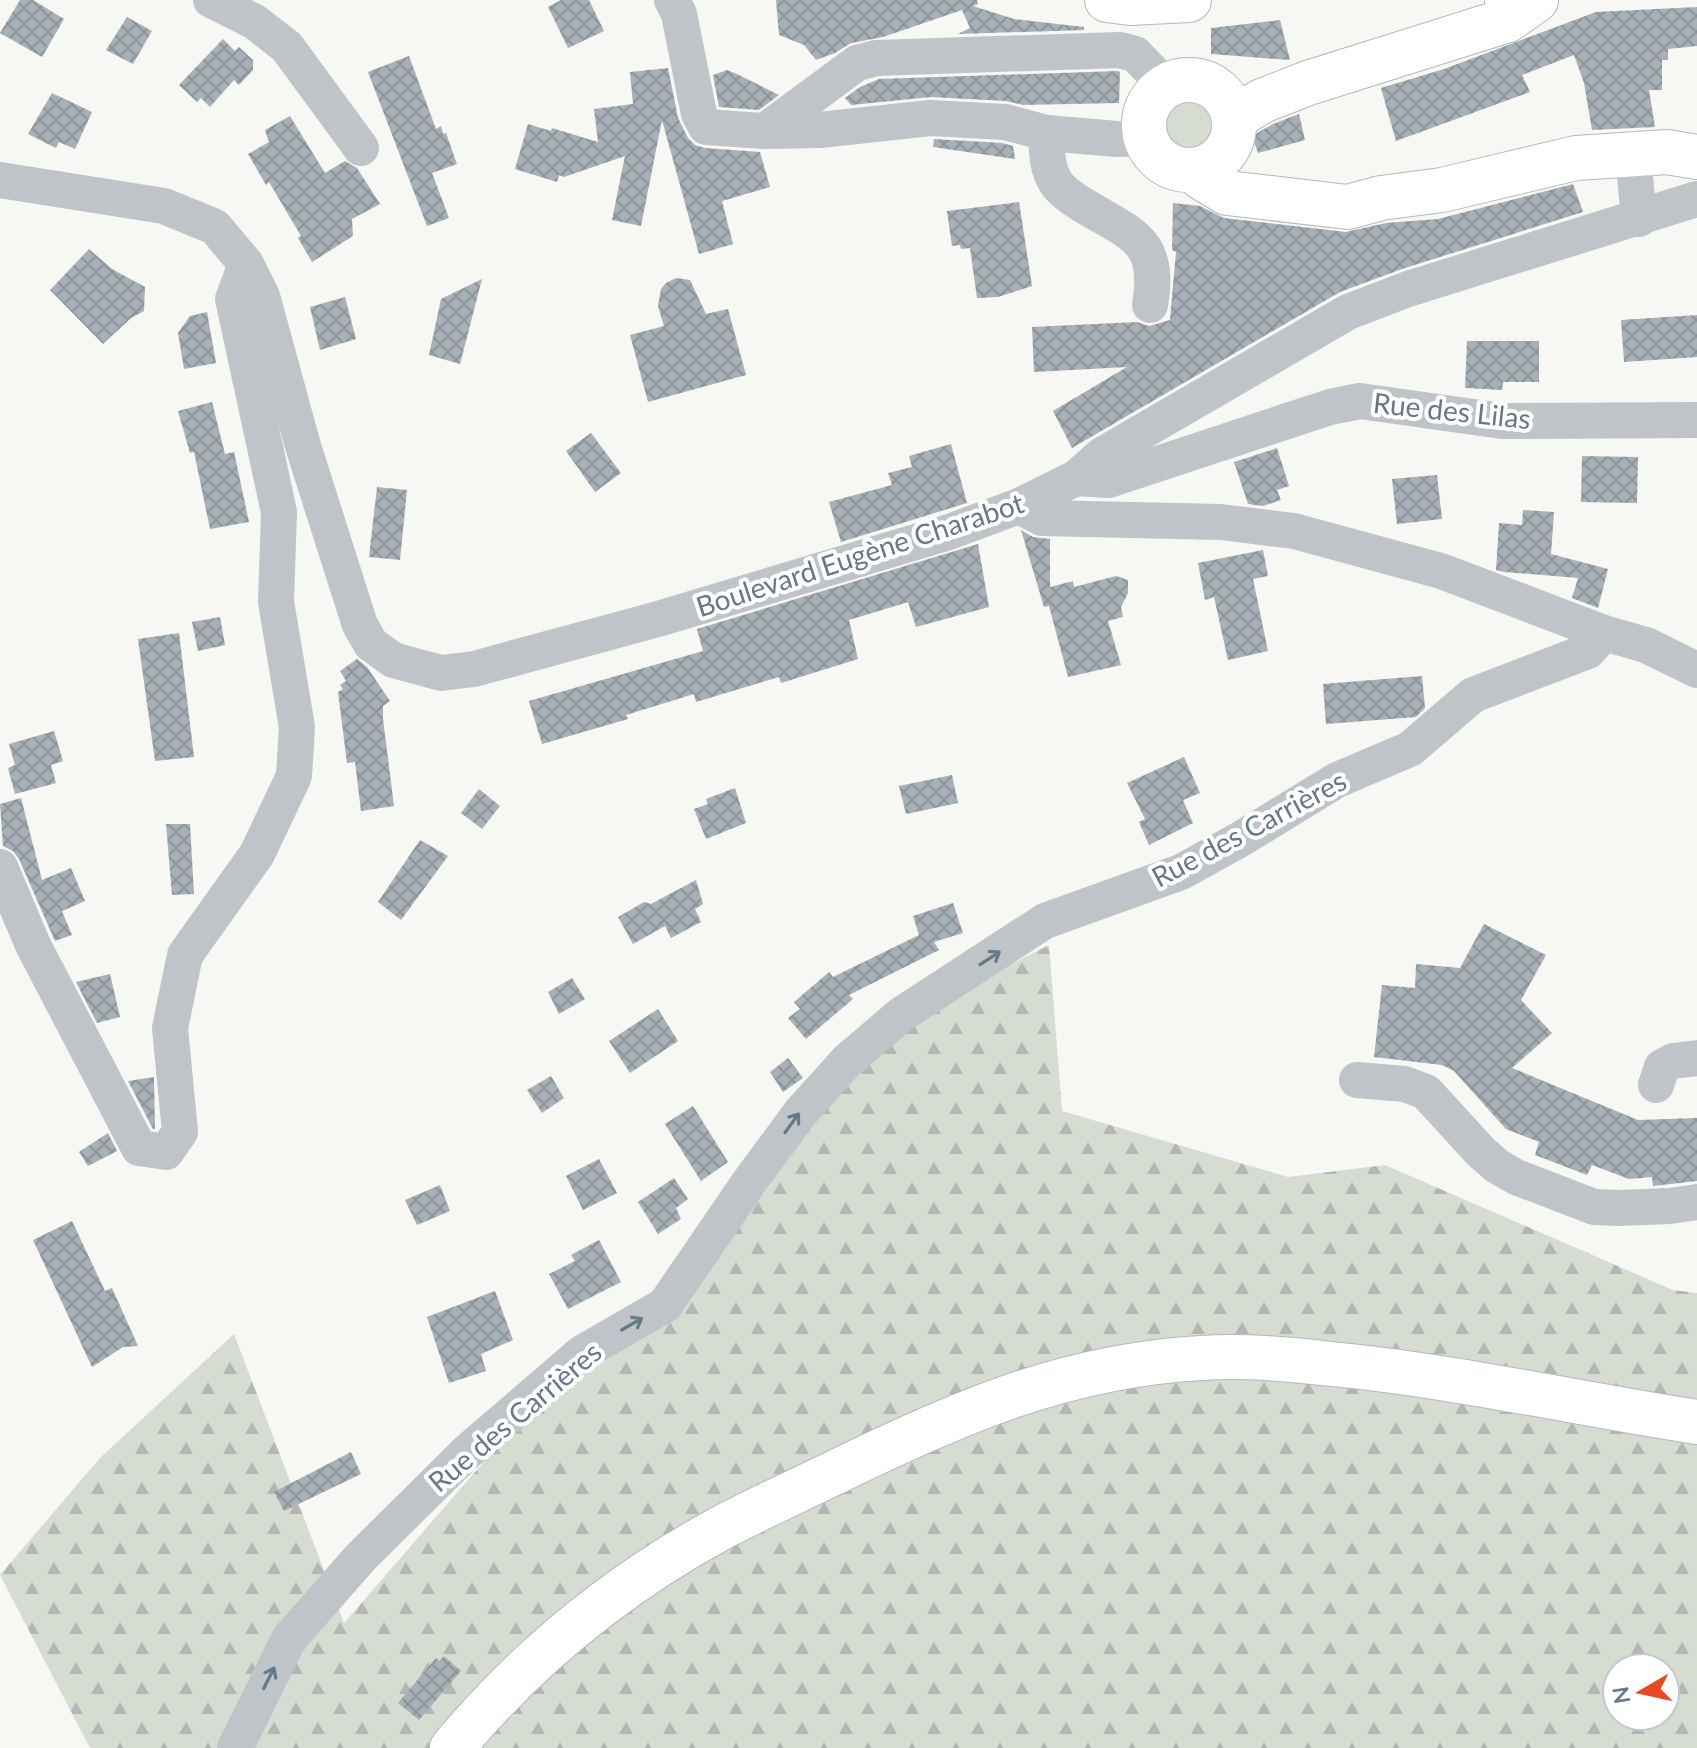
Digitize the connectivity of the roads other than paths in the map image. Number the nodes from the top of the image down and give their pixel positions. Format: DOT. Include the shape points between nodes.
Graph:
graph roads {
  1 [pos="211,0"];
  2 [pos="672,0"];
  3 [pos="1107,0"];
  4 [pos="1189,0"];
  5 [pos="1536,0"];
  6 [pos="1493,10"];
  7 [pos="1308,83"];
  8 [pos="1185,84"];
  9 [pos="1233,129"];
  10 [pos="765,131"];
  11 [pos="1046,133"];
  12 [pos="1145,138"];
  13 [pos="361,148"];
  14 [pos="1672,155"];
  15 [pos="1194,170"];
  16 [pos="0,180"];
  17 [pos="1381,198"];
  18 [pos="1695,200"];
  19 [pos="1639,219"];
  20 [pos="246,264"];
  21 [pos="1150,305"];
  22 [pos="1697,420"];
  23 [pos="1076,478"];
  24 [pos="1019,506"];
  25 [pos="1604,633"];
  26 [pos="1697,670"];
  27 [pos="0,867"];
  28 [pos="1697,1058"];
  29 [pos="1357,1080"];
  30 [pos="1656,1085"];
  31 [pos="1697,1202"];
  32 [pos="1697,1422"];
  33 [pos="235,1748"];
  34 [pos="452,1748"];
  1 -- 13 [label="street" via="255,22 287,47"];
  2 -- 10 [label="street" via="706,127"];
  3 -- 4 [label="main road"];
  5 -- 6 [label="main road"];
  6 -- 7 [label="main road"];
  7 -- 8 [label="main road"];
  7 -- 9 [label="main road" via="1262,101"];
  8 -- 9 [label="main road" via="1224,96"];
  8 -- 10 [label="street" via="1120,50 876,58 857,63"];
  8 -- 12 [label="main road" via="1155,95 1143,122"];
  9 -- 15 [label="main road" via="1221,157"];
  9 -- 17 [label="main road" via="1248,165 1268,175"];
  10 -- 11 [label="street" via="930,118 1005,122"];
  11 -- 12 [label="street"];
  11 -- 21 [label="street" via="1048,165 1056,184 1139,239 1151,258"];
  12 -- 15 [label="main road" via="1158,159"];
  14 -- 17 [label="main road" via="1576,158 1442,190"];
  14 -- 18 [label="street"];
  14 -- 19 [label="street"];
  15 -- 17 [label="main road" via="1227,193 1348,207"];
  16 -- 20 [label="street, Boulevard Eugène Charabot" via="164,206 215,227"];
  18 -- 19 [label="street, Boulevard Eugène Charabot"];
  19 -- 23 [label="street, Boulevard Eugène Charabot" via="1348,312 1102,455"];
  20 -- 24 [label="street, Boulevard Eugène Charabot" via="262,296 360,625 371,644 393,660 441,673 474,669 733,597"];
  20 -- 27 [label="street" via="233,299 279,512 276,602 297,727 294,776 257,854 185,955 170,1028 180,1132 166,1152 139,1148 33,945"];
  22 -- 23 [label="street, Rue des Lilas" via="1502,421 1360,401 1109,480"];
  23 -- 24 [label="street, Boulevard Eugène Charabot"];
  24 -- 25 [label="street" via="1042,518 1221,522 1294,531 1441,571"];
  25 -- 26 [label="street" via="1646,645"];
  33 -- 25 [label="street, Rue des Carrières, one-way" via="289,1639 361,1557 467,1452 582,1353 665,1305 801,1112 847,1061 902,1014 1045,921 1181,872 1337,780 1410,749 1473,695 1588,651"];
  28 -- 30 [label="street" via="1662,1067"];
  29 -- 31 [label="street" via="1405,1084 1426,1092 1497,1166 1594,1207"];
  32 -- 34 [label="main road" via="1402,1370 1290,1360 1203,1358 1123,1367 1041,1385 873,1454 656,1566 548,1648"];
}
